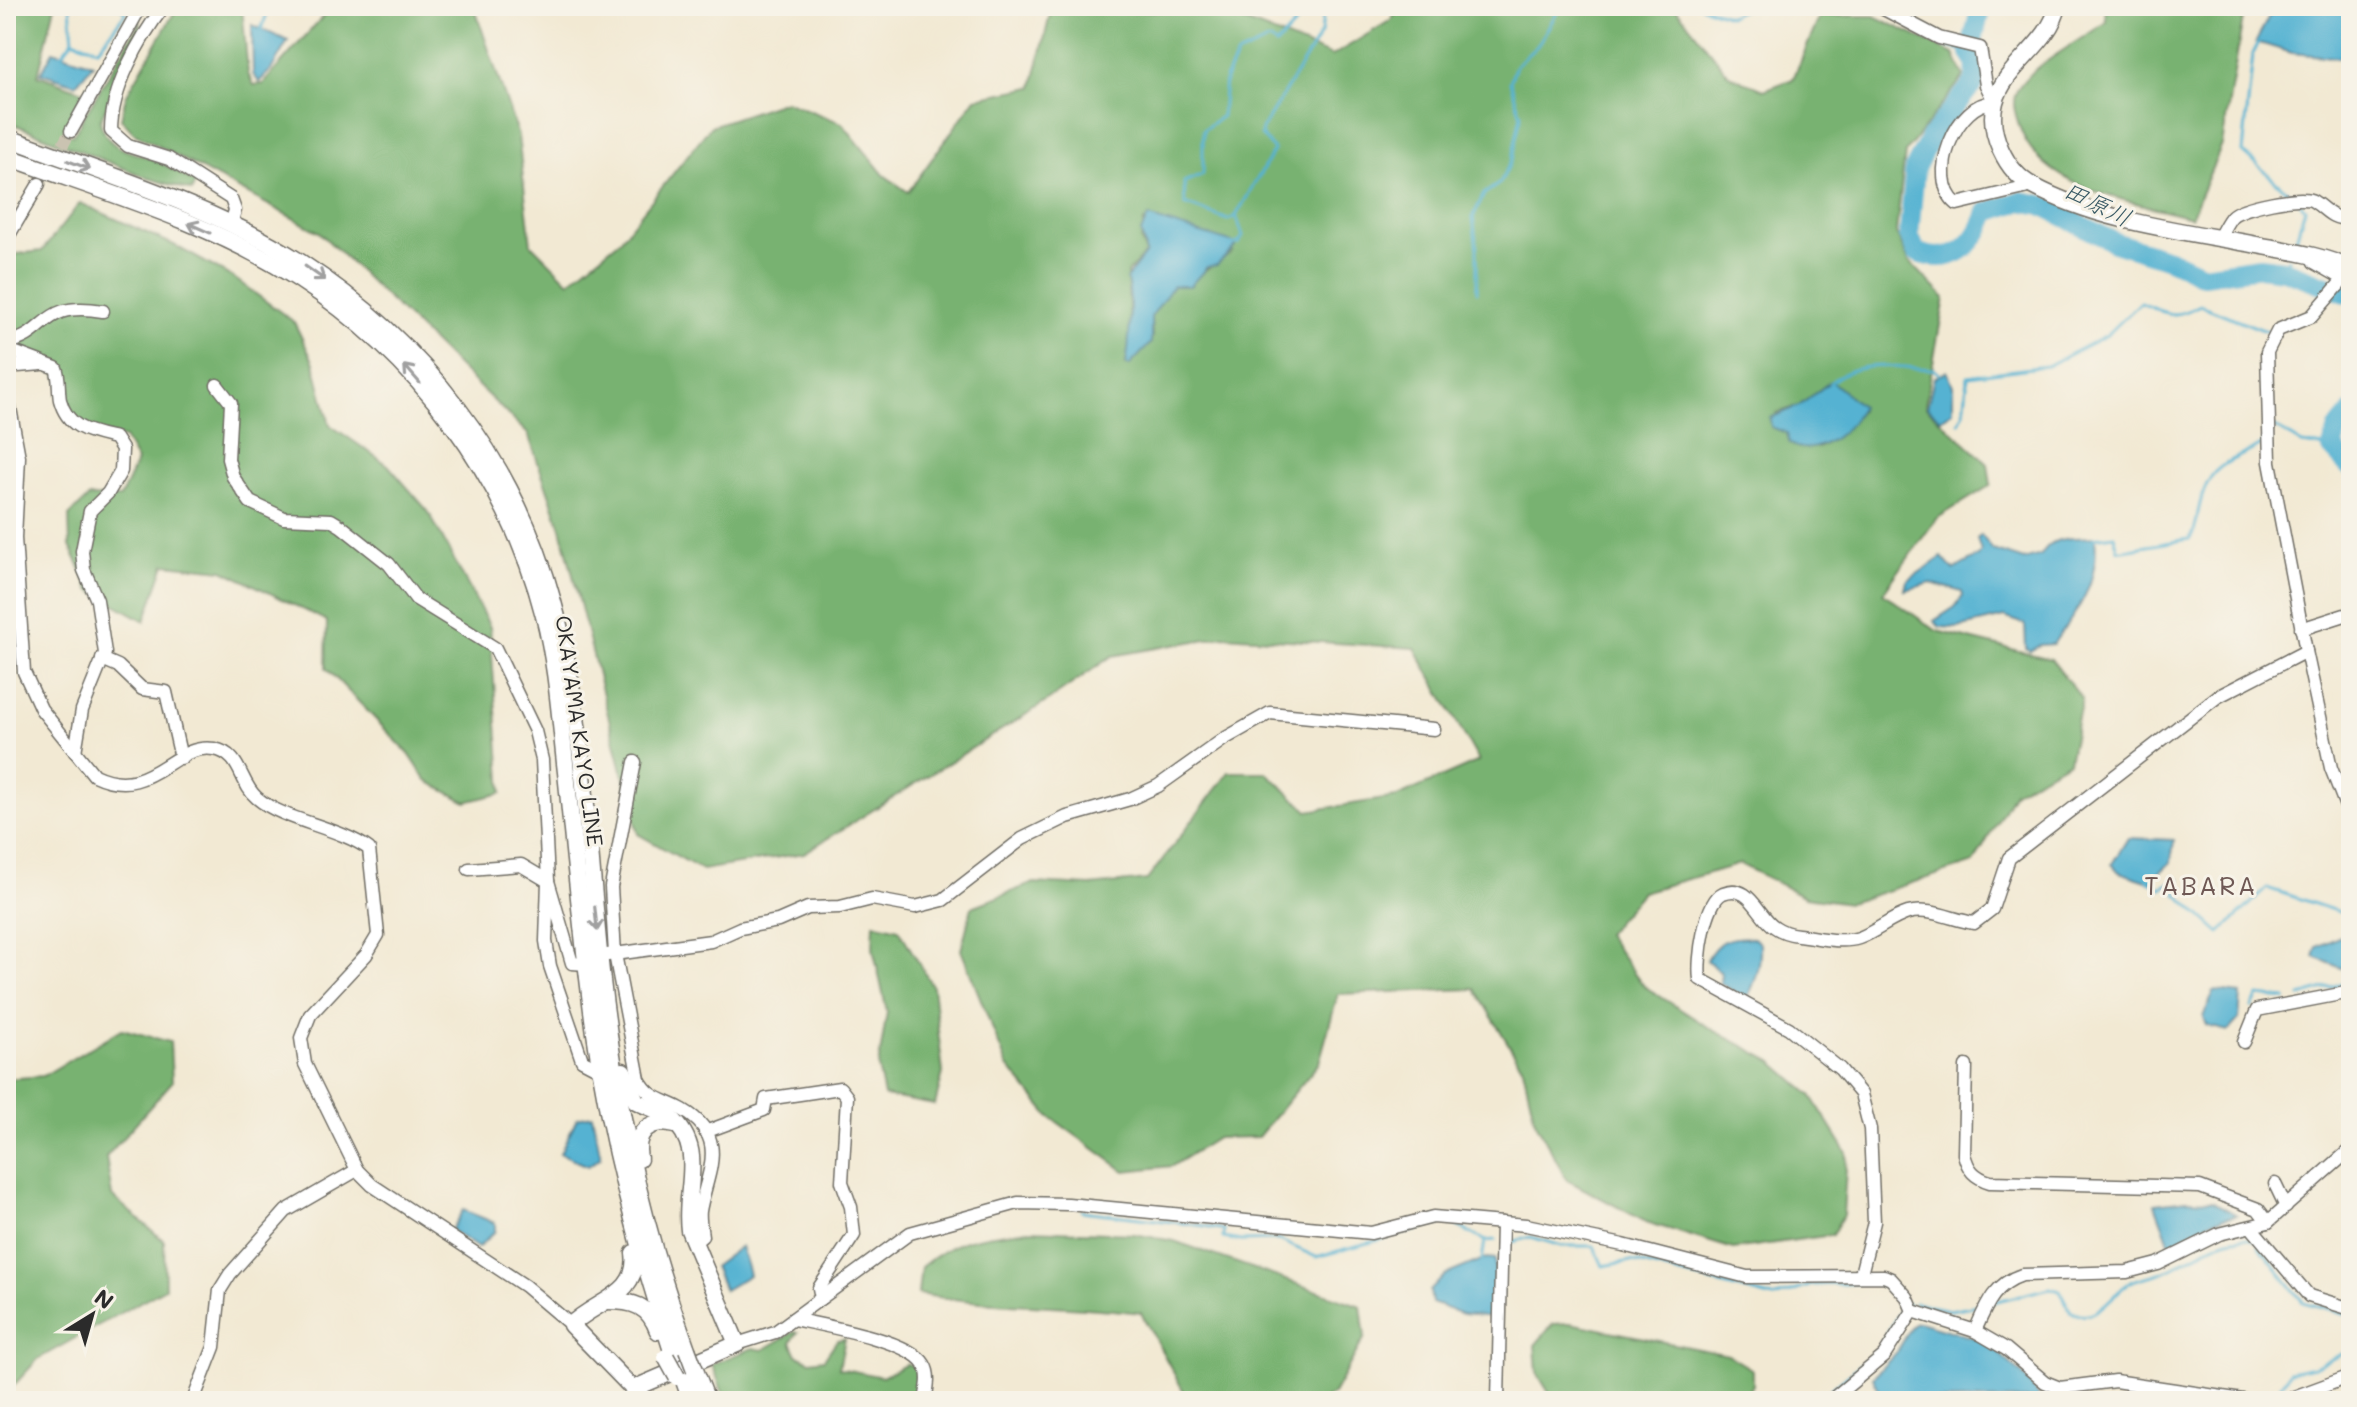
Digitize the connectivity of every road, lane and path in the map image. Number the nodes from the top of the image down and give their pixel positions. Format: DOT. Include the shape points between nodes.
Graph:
graph roads {
  1 [pos="141,6"];
  2 [pos="164,6"];
  3 [pos="1715,6"];
  4 [pos="1737,6"];
  5 [pos="1878,6"];
  6 [pos="2058,6"];
  7 [pos="1995,103"];
  8 [pos="71,131"];
  9 [pos="6,137"];
  10 [pos="6,156"];
  11 [pos="39,184"];
  12 [pos="2033,186"];
  13 [pos="2351,220"];
  14 [pos="231,225"];
  15 [pos="7,233"];
  16 [pos="2219,237"];
  17 [pos="2346,279"];
  18 [pos="103,311"];
  19 [pos="6,343"];
  20 [pos="6,349"];
  21 [pos="44,363"];
  22 [pos="6,367"];
  23 [pos="217,385"];
  24 [pos="6,386"];
  25 [pos="10,538"];
  26 [pos="2351,613"];
  27 [pos="2301,629"];
  28 [pos="2306,651"];
  29 [pos="102,659"];
  30 [pos="1434,729"];
  31 [pos="75,752"];
  32 [pos="181,758"];
  33 [pos="635,762"];
  34 [pos="2351,819"];
  35 [pos="469,869"];
  36 [pos="548,881"];
  37 [pos="600,962"];
  38 [pos="2351,992"];
  39 [pos="2244,1042"];
  40 [pos="1966,1066"];
  41 [pos="601,1070"];
  42 [pos="676,1126"];
  43 [pos="705,1132"];
  44 [pos="2351,1149"];
  45 [pos="618,1162"];
  46 [pos="357,1170"];
  47 [pos="2275,1184"];
  48 [pos="2286,1207"];
  49 [pos="2268,1222"];
  50 [pos="1502,1223"];
  51 [pos="2251,1227"];
  52 [pos="694,1243"];
  53 [pos="661,1273"];
  54 [pos="1861,1274"];
  55 [pos="821,1298"];
  56 [pos="607,1301"];
  57 [pos="1912,1306"];
  58 [pos="2351,1309"];
  59 [pos="793,1319"];
  60 [pos="571,1325"];
  61 [pos="1975,1331"];
  62 [pos="737,1344"];
  63 [pos="676,1353"];
  64 [pos="684,1374"];
  65 [pos="2351,1376"];
  66 [pos="640,1394"];
  67 [pos="690,1399"];
  68 [pos="193,1401"];
  69 [pos="707,1401"];
  70 [pos="925,1401"];
  71 [pos="1498,1401"];
  72 [pos="1830,1401"];
  73 [pos="2249,1401"];
  74 [pos="2283,1401"];
  1 -- 8 [label="street"];
  2 -- 14 [label="street" via="115,96 111,131 128,146 169,159 231,199"];
  3 -- 4 [label="street"];
  5 -- 7 [label="street" via="1939,38 1980,48"];
  6 -- 7 [label="main road"];
  7 -- 12 [label="main road" via="1999,145 2014,173"];
  7 -- 12 [label="street" via="1973,109 1956,132 1944,165 1945,190 1957,204"];
  9 -- 14 [label="main road, OKAYAMA KAYO LINE, one-way"];
  37 -- 10 [label="main road, OKAYAMA KAYO LINE, one-way" via="544,616 506,513 443,409 354,318 296,277 180,219"];
  11 -- 15 [label="street"];
  12 -- 16 [label="main road" via="2095,210"];
  13 -- 16 [label="street" via="2333,218 2302,198 2242,209"];
  14 -- 37 [label="main road, OKAYAMA KAYO LINE, one-way" via="298,261 361,305 457,404 490,454 537,553 562,638"];
  16 -- 17 [label="main road" via="2311,255"];
  17 -- 27 [label="street" via="2312,316 2276,334 2267,352 2270,462"];
  18 -- 19 [label="street" via="53,313 29,334"];
  20 -- 21 [label="street"];
  21 -- 22 [label="street"];
  21 -- 29 [label="street" via="58,371 60,398 72,423 115,438 122,449 121,471 90,511 82,551 97,600"];
  23 -- 36 [label="street" via="231,403 228,459 233,477 250,502 284,518 331,520 389,564 416,599 495,648 535,731 542,760"];
  24 -- 25 [label="street" via="19,457"];
  25 -- 31 [label="street" via="24,672 34,698"];
  26 -- 27 [label="street"];
  27 -- 28 [label="street"];
  28 -- 34 [label="street" via="2331,768"];
  28 -- 54 [label="street" via="2217,697 2015,852 1992,909 1974,923 1925,911 1908,913 1857,939 1839,940 1789,934 1772,926 1749,898 1727,891 1718,896 1709,911 1700,979 1808,1042 1853,1084 1867,1109 1874,1222"];
  29 -- 31 [label="street" via="82,710"];
  29 -- 32 [label="street" via="142,689 166,692"];
  30 -- 37 [label="street" via="1270,713 1158,786 1067,817 1022,839 943,900 915,907 872,899 808,908 711,941"];
  31 -- 32 [label="street" via="102,779 138,782"];
  32 -- 46 [label="street" via="201,749 224,753 235,760 259,800 363,845 372,855 378,935 310,1015 301,1038 305,1064"];
  33 -- 37 [label="street"];
  35 -- 36 [label="street" via="521,865"];
  36 -- 37 [label="street" via="572,963"];
  36 -- 41 [label="street" via="550,966 582,1060"];
  37 -- 41 [label="main road, OKAYAMA KAYO LINE"];
  37 -- 42 [label="main road, OKAYAMA KAYO LINE" via="627,1086 636,1101 669,1116"];
  37 -- 43 [label="street" via="646,1091 684,1111"];
  37 -- 53 [label="main road, OKAYAMA KAYO LINE" via="620,1106"];
  38 -- 39 [label="street" via="2257,1010"];
  40 -- 49 [label="street" via="1964,1154 1978,1178 2200,1187 2258,1209"];
  41 -- 45 [label="main road, OKAYAMA KAYO LINE"];
  42 -- 52 [label="main road, OKAYAMA KAYO LINE" via="691,1146 694,1161 686,1209"];
  42 -- 53 [label="main road, OKAYAMA KAYO LINE" via="654,1122 639,1137 638,1153 661,1244"];
  43 -- 52 [label="street" via="714,1164 700,1211 702,1236"];
  43 -- 55 [label="street" via="764,1110 766,1099 840,1088 847,1097 842,1182 854,1235 819,1288"];
  44 -- 48 [label="street"];
  45 -- 56 [label="main road, OKAYAMA KAYO LINE" via="616,1179 636,1272 627,1287"];
  45 -- 63 [label="main road, OKAYAMA KAYO LINE" via="638,1243"];
  46 -- 60 [label="street" via="525,1286"];
  46 -- 68 [label="street" via="286,1211 230,1274 220,1290 214,1347"];
  47 -- 48 [label="street"];
  48 -- 49 [label="street"];
  49 -- 51 [label="street"];
  50 -- 54 [label="street" via="1560,1230 1747,1277"];
  50 -- 55 [label="street" via="1433,1217 1371,1233 1018,1203 910,1233"];
  50 -- 71 [label="street"];
  51 -- 58 [label="street" via="2309,1296"];
  51 -- 61 [label="street" via="2219,1234 2158,1264 2127,1272 2022,1275 2002,1285"];
  52 -- 62 [label="main road, OKAYAMA KAYO LINE"];
  53 -- 63 [label="main road, OKAYAMA KAYO LINE"];
  54 -- 57 [label="street" via="1891,1279"];
  55 -- 59 [label="street"];
  56 -- 60 [label="main road, OKAYAMA KAYO LINE"];
  56 -- 63 [label="main road, OKAYAMA KAYO LINE" via="647,1310"];
  57 -- 61 [label="street"];
  57 -- 72 [label="street" via="1884,1356"];
  59 -- 62 [label="street" via="775,1332"];
  59 -- 70 [label="street" via="910,1351 928,1375"];
  60 -- 66 [label="main road"];
  61 -- 73 [label="street" via="2060,1388 2115,1381"];
  62 -- 66 [label="main road"];
  63 -- 64 [label="main road, OKAYAMA KAYO LINE"];
  64 -- 67 [label="main road, OKAYAMA KAYO LINE"];
  64 -- 69 [label="main road, OKAYAMA KAYO LINE"];
  65 -- 74 [label="street"];
}
